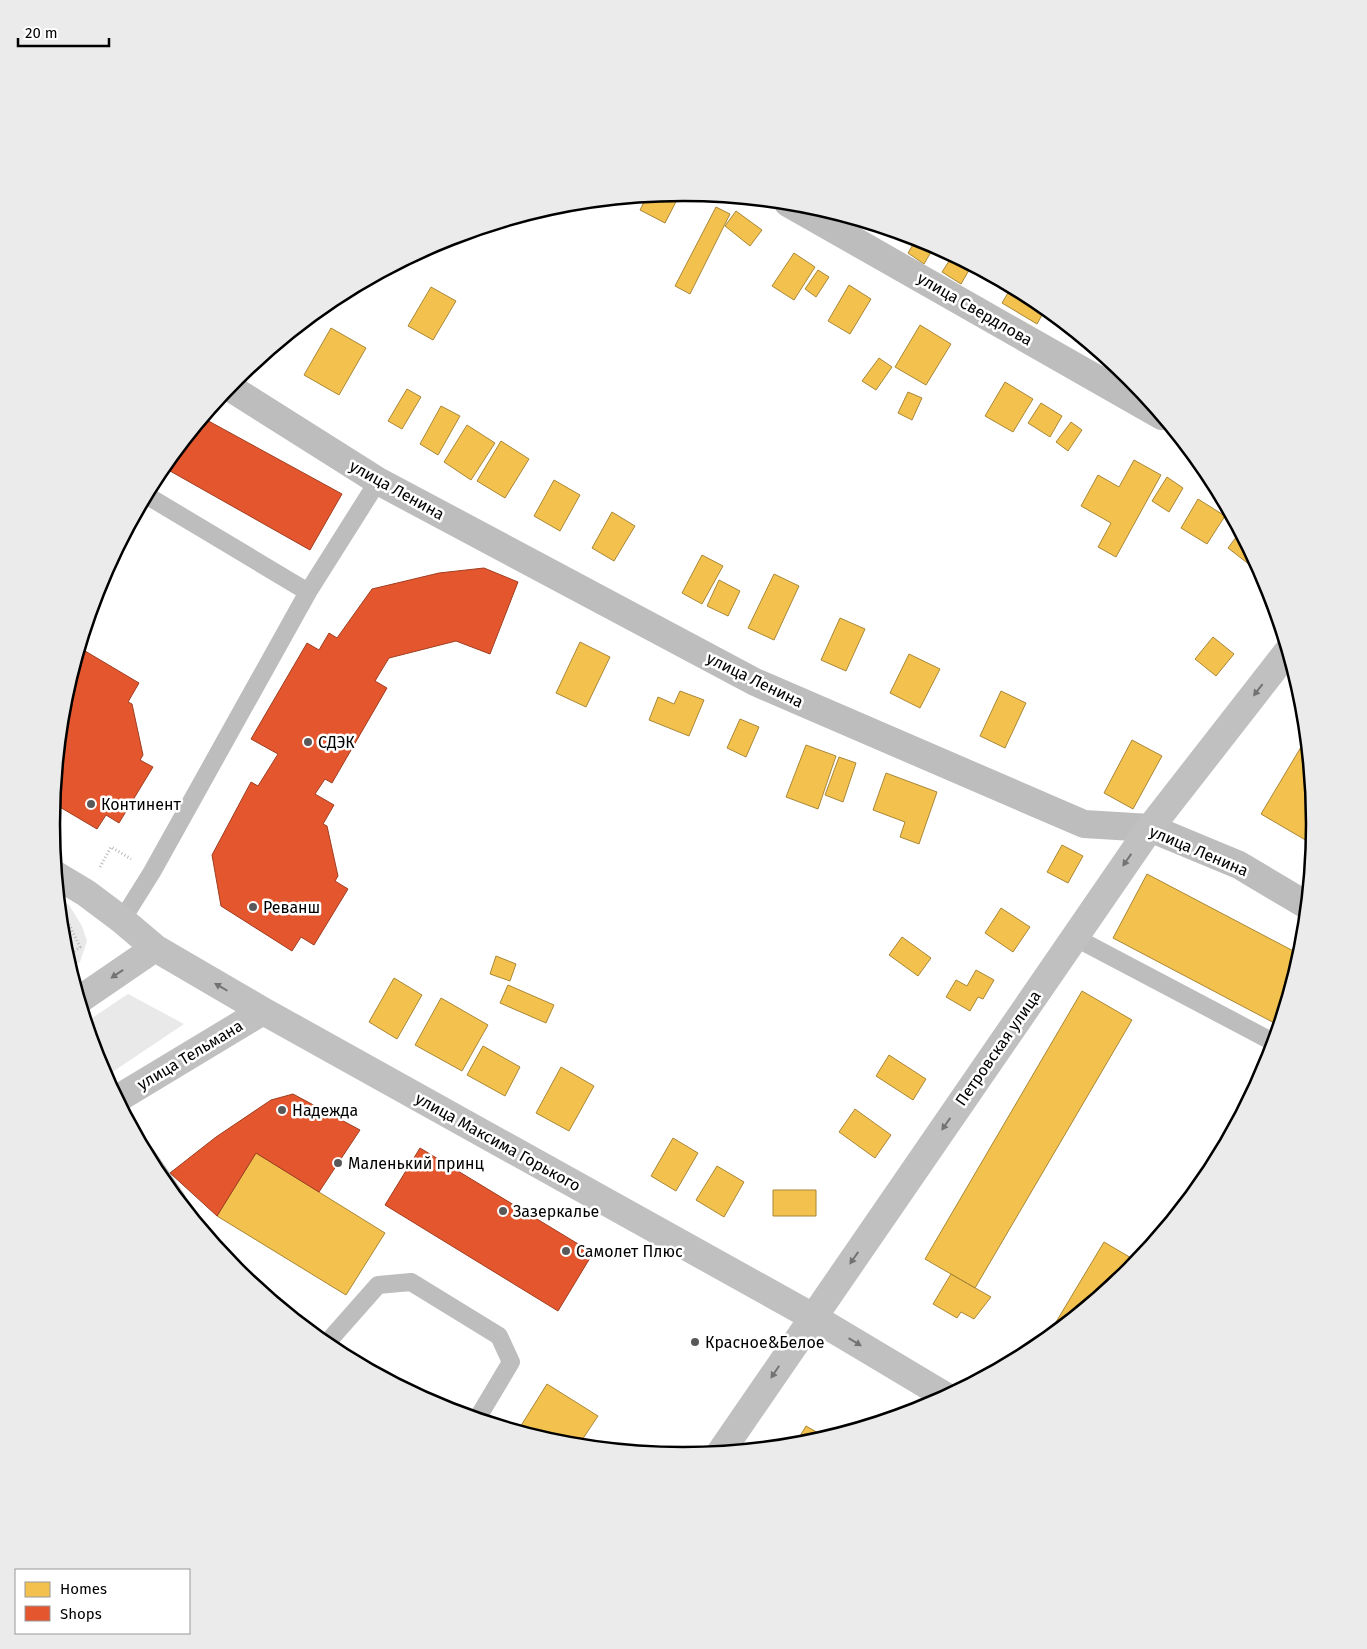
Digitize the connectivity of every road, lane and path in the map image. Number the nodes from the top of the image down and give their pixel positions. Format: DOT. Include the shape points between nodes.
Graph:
graph roads {
  1 [pos="809,214"];
  2 [pos="236,391"];
  3 [pos="1146,407"];
  4 [pos="378,481"];
  5 [pos="152,499"];
  6 [pos="308,592"];
  7 [pos="1284,656"];
  8 [pos="1150,828"];
  9 [pos="62,879"];
  10 [pos="1302,903"];
  11 [pos="122,920"];
  12 [pos="68,922"];
  13 [pos="1074,937"];
  14 [pos="155,948"];
  15 [pos="73,952"];
  16 [pos="84,996"];
  17 [pos="263,1011"];
  18 [pos="1269,1040"];
  19 [pos="122,1096"];
  20 [pos="813,1317"];
  21 [pos="331,1338"];
  22 [pos="935,1395"];
  23 [pos="480,1414"];
  24 [pos="724,1447"];
  1 -- 3 [label="street, улица Свердлова"];
  2 -- 4 [label="street, улица Ленина"];
  4 -- 6 [label="lane"];
  4 -- 8 [label="street, улица Ленина" via="755,682 1084,824"];
  5 -- 6 [label="lane"];
  6 -- 11 [label="lane"];
  7 -- 8 [label="main road, Петровская улица, one-way"];
  8 -- 10 [label="street, улица Ленина" via="1239,865"];
  8 -- 13 [label="main road, Петровская улица, one-way"];
  9 -- 11 [label="main road, улица Максима Горького"];
  11 -- 14 [label="main road, улица Максима Горького"];
  12 -- 15 [label="path" via="80,947"];
  13 -- 18 [label="lane"];
  13 -- 20 [label="main road, Петровская улица, one-way"];
  14 -- 16 [label="main road, one-way"];
  17 -- 14 [label="main road, улица Максима Горького, one-way"];
  17 -- 19 [label="main road, улица Тельмана"];
  17 -- 20 [label="main road, улица Максима Горького"];
  20 -- 22 [label="main road, улица Максима Горького, one-way"];
  20 -- 24 [label="main road, Петровская улица, one-way"];
  21 -- 23 [label="lane" via="378,1285 411,1282 499,1336 512,1362"];
}
